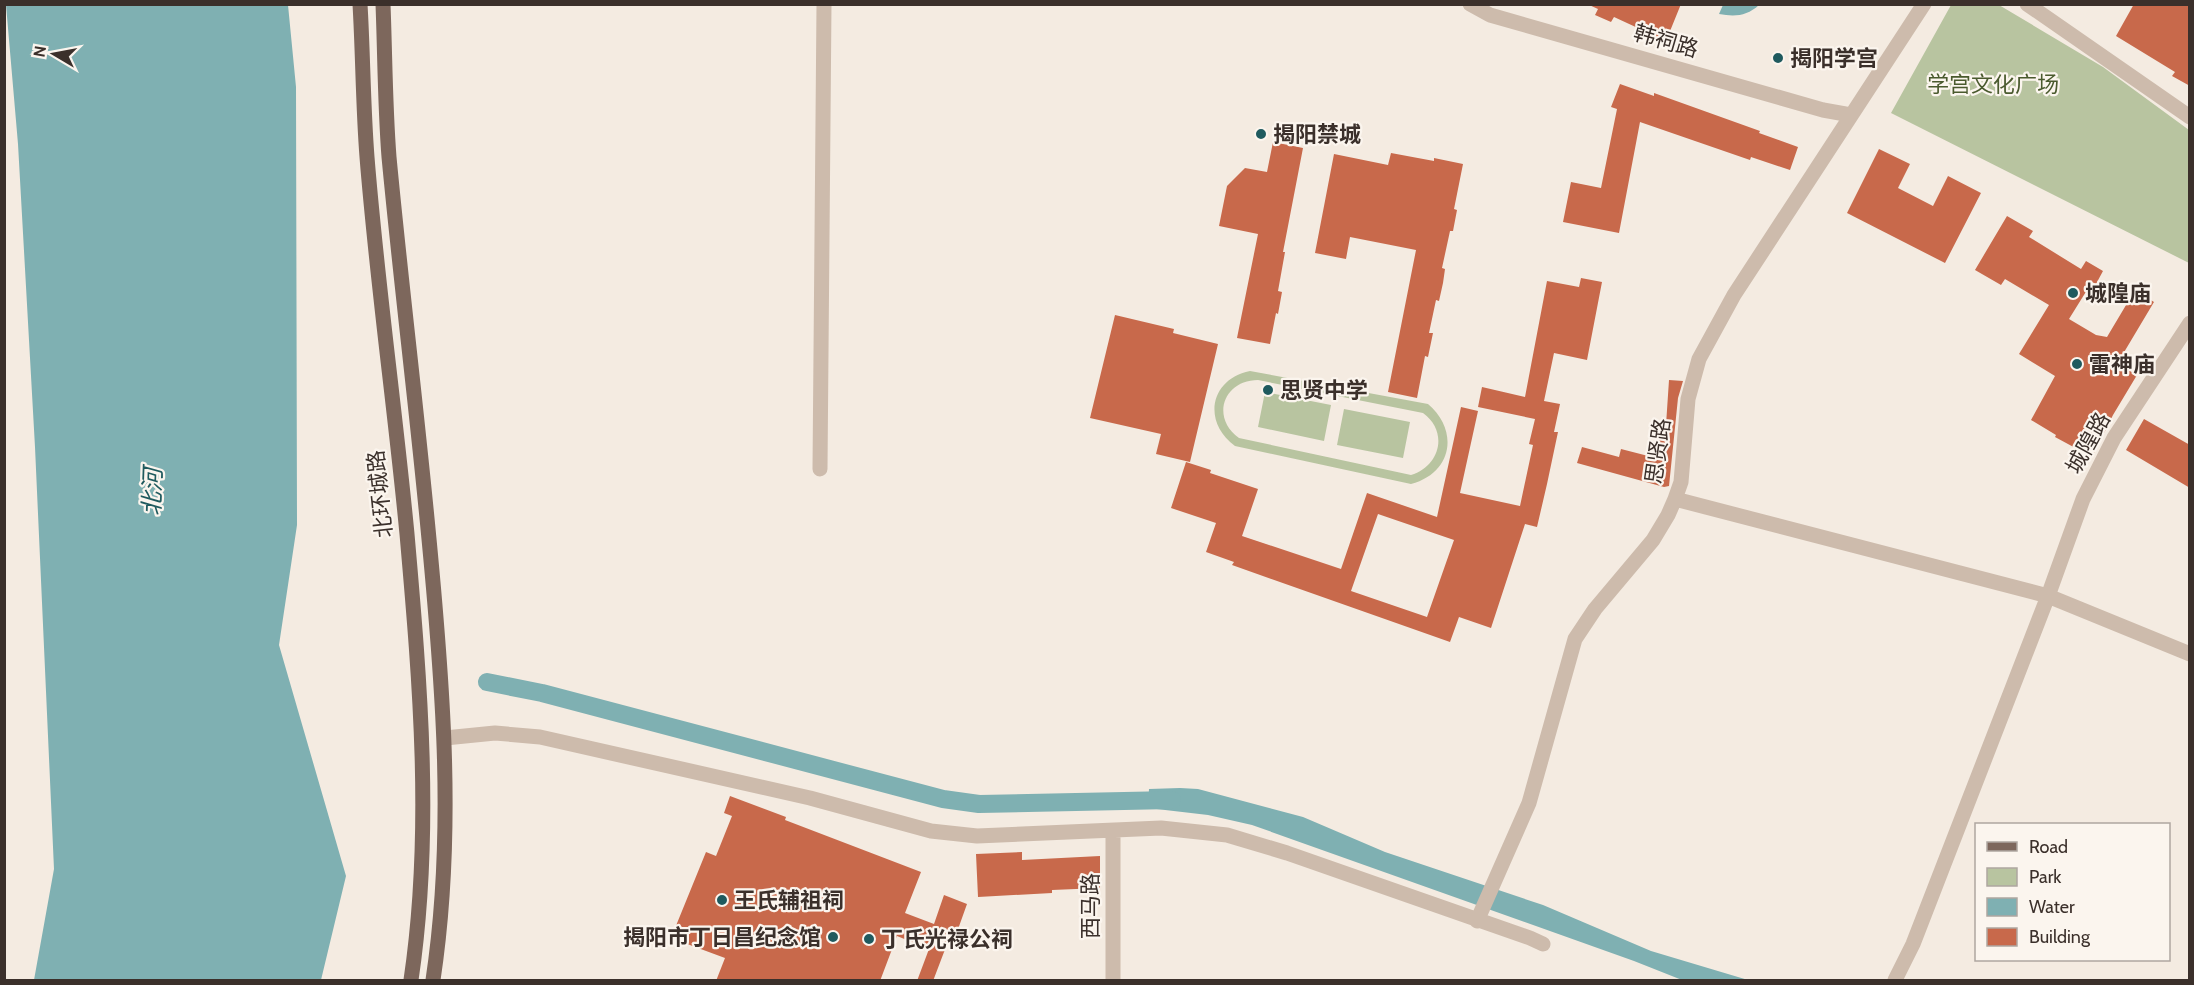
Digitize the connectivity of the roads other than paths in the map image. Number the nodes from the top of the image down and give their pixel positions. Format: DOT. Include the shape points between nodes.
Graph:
graph roads {
  1 [pos="360,4"];
  2 [pos="383,4"];
  3 [pos="824,4"];
  4 [pos="1470,4"];
  5 [pos="1923,4"];
  6 [pos="2027,4"];
  7 [pos="1851,115"];
  8 [pos="2190,117"];
  9 [pos="2190,323"];
  10 [pos="820,469"];
  11 [pos="1675,499"];
  12 [pos="2048,596"];
  13 [pos="2190,654"];
  14 [pos="445,738"];
  15 [pos="1113,832"];
  16 [pos="1478,916"];
  17 [pos="1542,944"];
  18 [pos="411,981"];
  19 [pos="433,981"];
  20 [pos="1113,981"];
  21 [pos="1895,981"];
  1 -- 18 [label="main road, 北环城路" via="367,156 422,711 421,878"];
  2 -- 14 [label="main road, 北环城路" via="389,154 425,496"];
  3 -- 10 [label="street"];
  4 -- 7 [label="street, 韩祠路" via="1490,15"];
  5 -- 7 [label="street, 思贤路"];
  6 -- 8 [label="street"];
  7 -- 11 [label="street, 思贤路" via="1734,295 1699,359 1688,399 1681,482"];
  9 -- 12 [label="street, 城隍路" via="2114,438 2083,499"];
  11 -- 12 [label="street"];
  11 -- 16 [label="street, 思贤路" via="1653,540 1589,616 1575,639 1529,803"];
  12 -- 13 [label="street"];
  12 -- 21 [label="street, 城隍路" via="1913,944"];
  14 -- 15 [label="street" via="495,733 540,737 949,834"];
  14 -- 19 [label="main road, 北环城路" via="443,879"];
  15 -- 16 [label="street" via="1161,828 1227,835"];
  15 -- 20 [label="street, 西马路"];
  16 -- 17 [label="street"];
}
